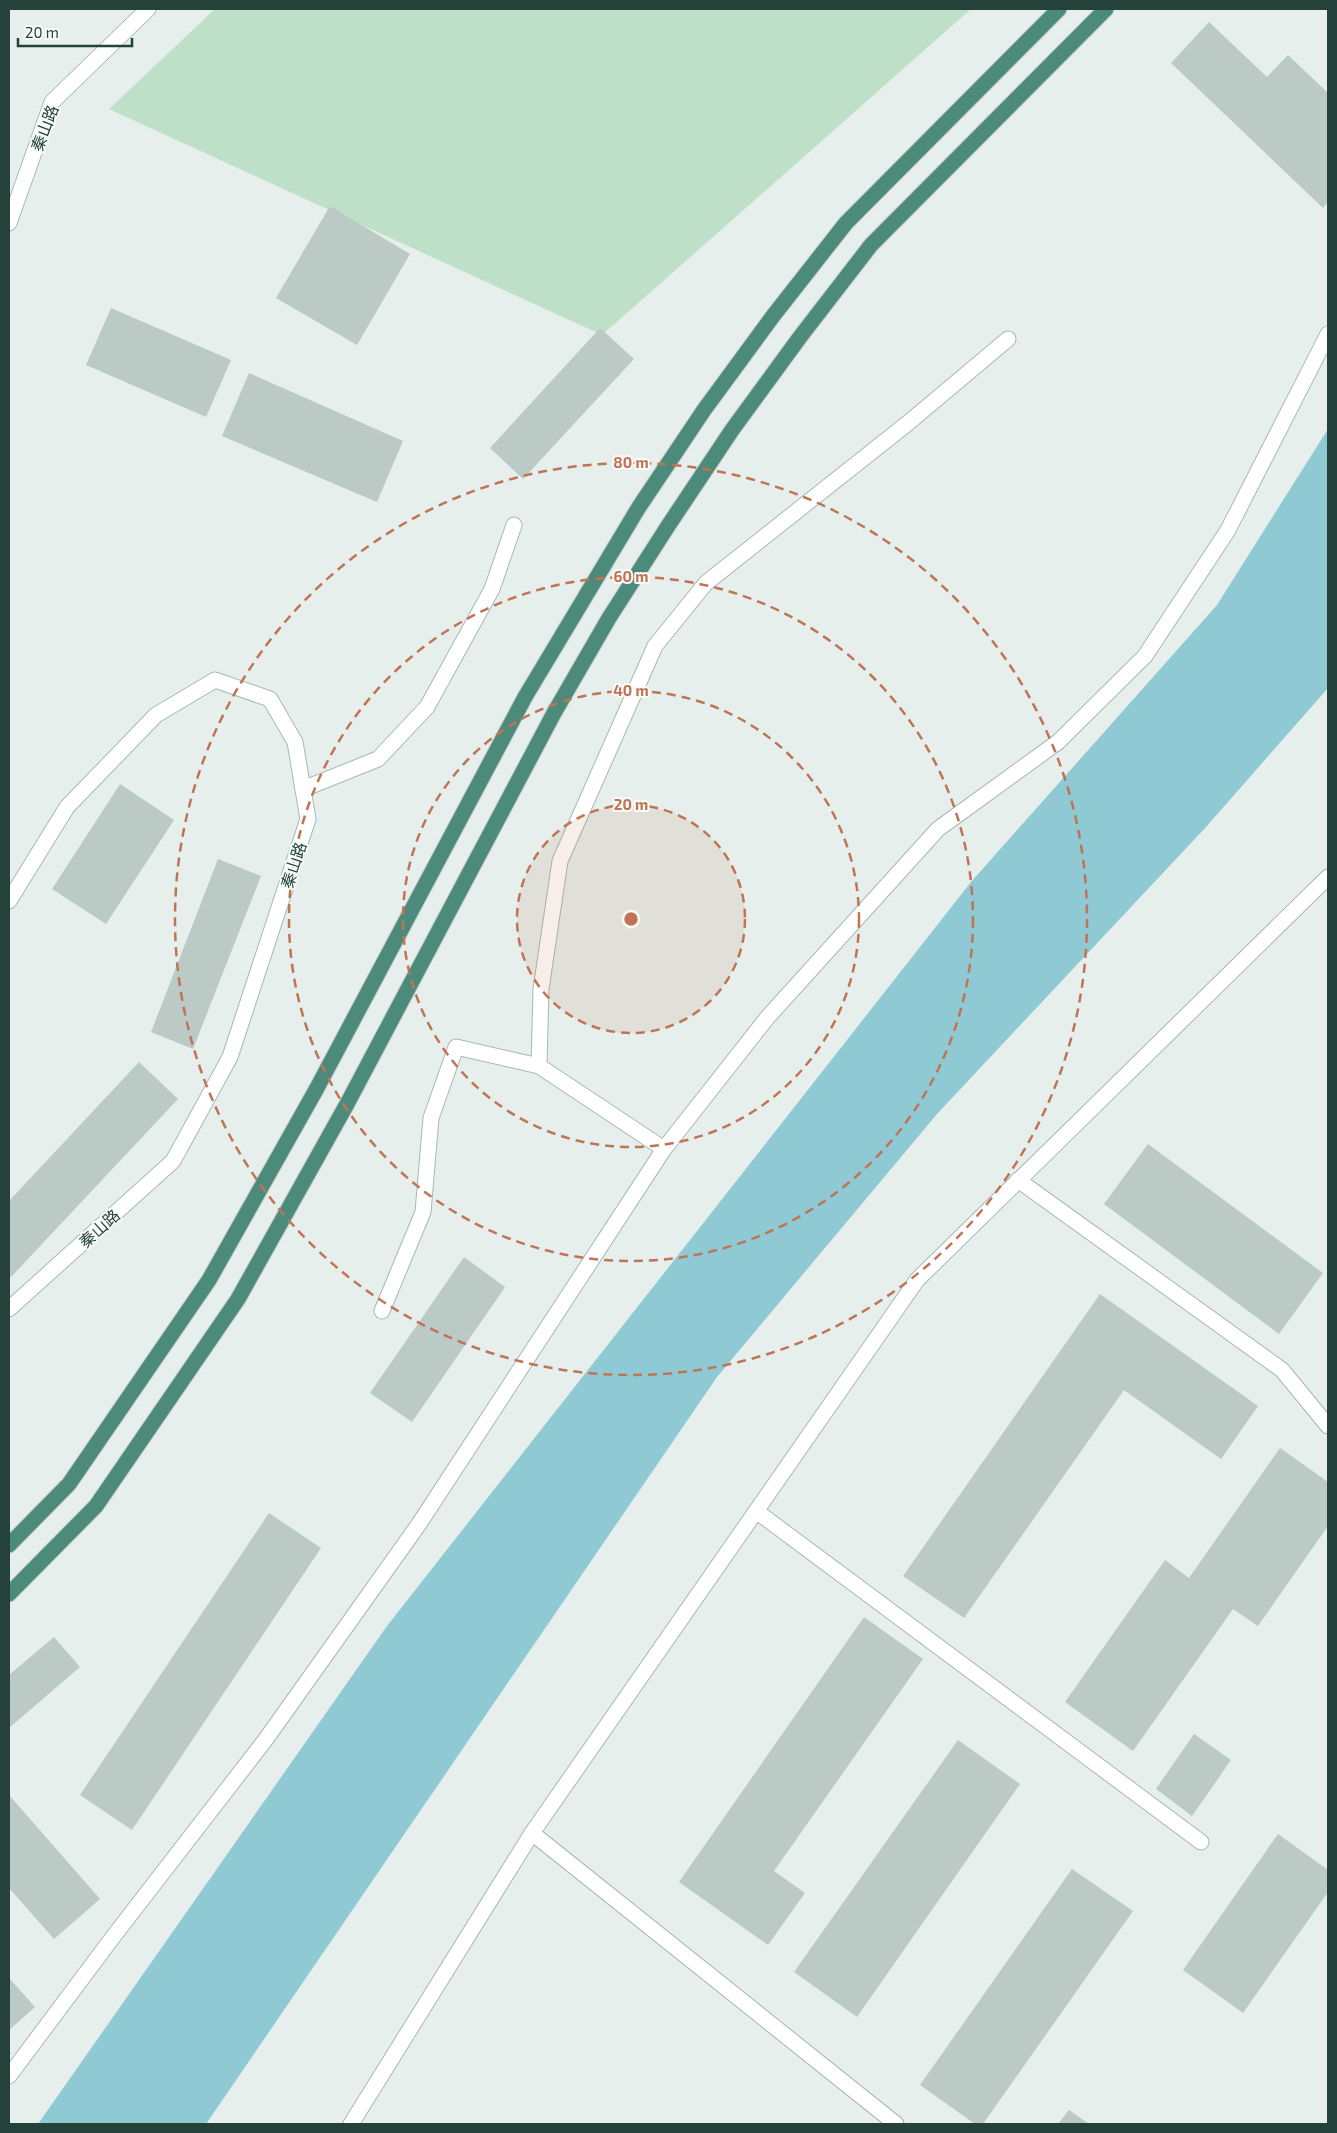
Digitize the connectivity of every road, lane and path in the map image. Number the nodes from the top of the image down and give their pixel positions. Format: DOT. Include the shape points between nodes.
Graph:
graph roads {
  1 [pos="148,9"];
  2 [pos="1059,9"];
  3 [pos="1106,9"];
  4 [pos="9,223"];
  5 [pos="1328,334"];
  6 [pos="1008,339"];
  7 [pos="514,525"];
  8 [pos="303,789"];
  9 [pos="1328,877"];
  10 [pos="9,901"];
  11 [pos="540,1066"];
  12 [pos="664,1149"];
  13 [pos="1018,1180"];
  14 [pos="9,1309"];
  15 [pos="382,1311"];
  16 [pos="1328,1426"];
  17 [pos="756,1511"];
  18 [pos="9,1545"];
  19 [pos="9,1594"];
  20 [pos="532,1833"];
  21 [pos="1201,1842"];
  22 [pos="9,2076"];
  23 [pos="351,2124"];
  24 [pos="896,2124"];
  1 -- 4 [label="street, 秦山路" via="52,102"];
  2 -- 18 [label="highway" via="846,223 704,410 639,507 525,696 317,1088 209,1280 69,1484"];
  3 -- 19 [label="highway" via="871,246 732,430 609,618 554,713 347,1104 238,1299 96,1506"];
  5 -- 12 [label="street" via="1228,530 1144,656 1058,742 938,829 767,1018"];
  6 -- 11 [label="street" via="706,583 655,646 560,861 541,989"];
  7 -- 8 [label="street" via="492,589 427,707 378,759"];
  8 -- 10 [label="street, 秦山路" via="295,742 270,699 216,680 156,715 67,807"];
  8 -- 14 [label="street, 秦山路" via="308,819 230,1056 173,1161"];
  9 -- 13 [label="street"];
  11 -- 12 [label="street"];
  11 -- 15 [label="street" via="456,1047 431,1118 423,1212"];
  12 -- 22 [label="street" via="419,1524 266,1739"];
  13 -- 16 [label="street" via="1282,1370"];
  13 -- 17 [label="street" via="916,1280"];
  17 -- 20 [label="street"];
  17 -- 21 [label="street"];
  20 -- 23 [label="street"];
  20 -- 24 [label="street"];
}
